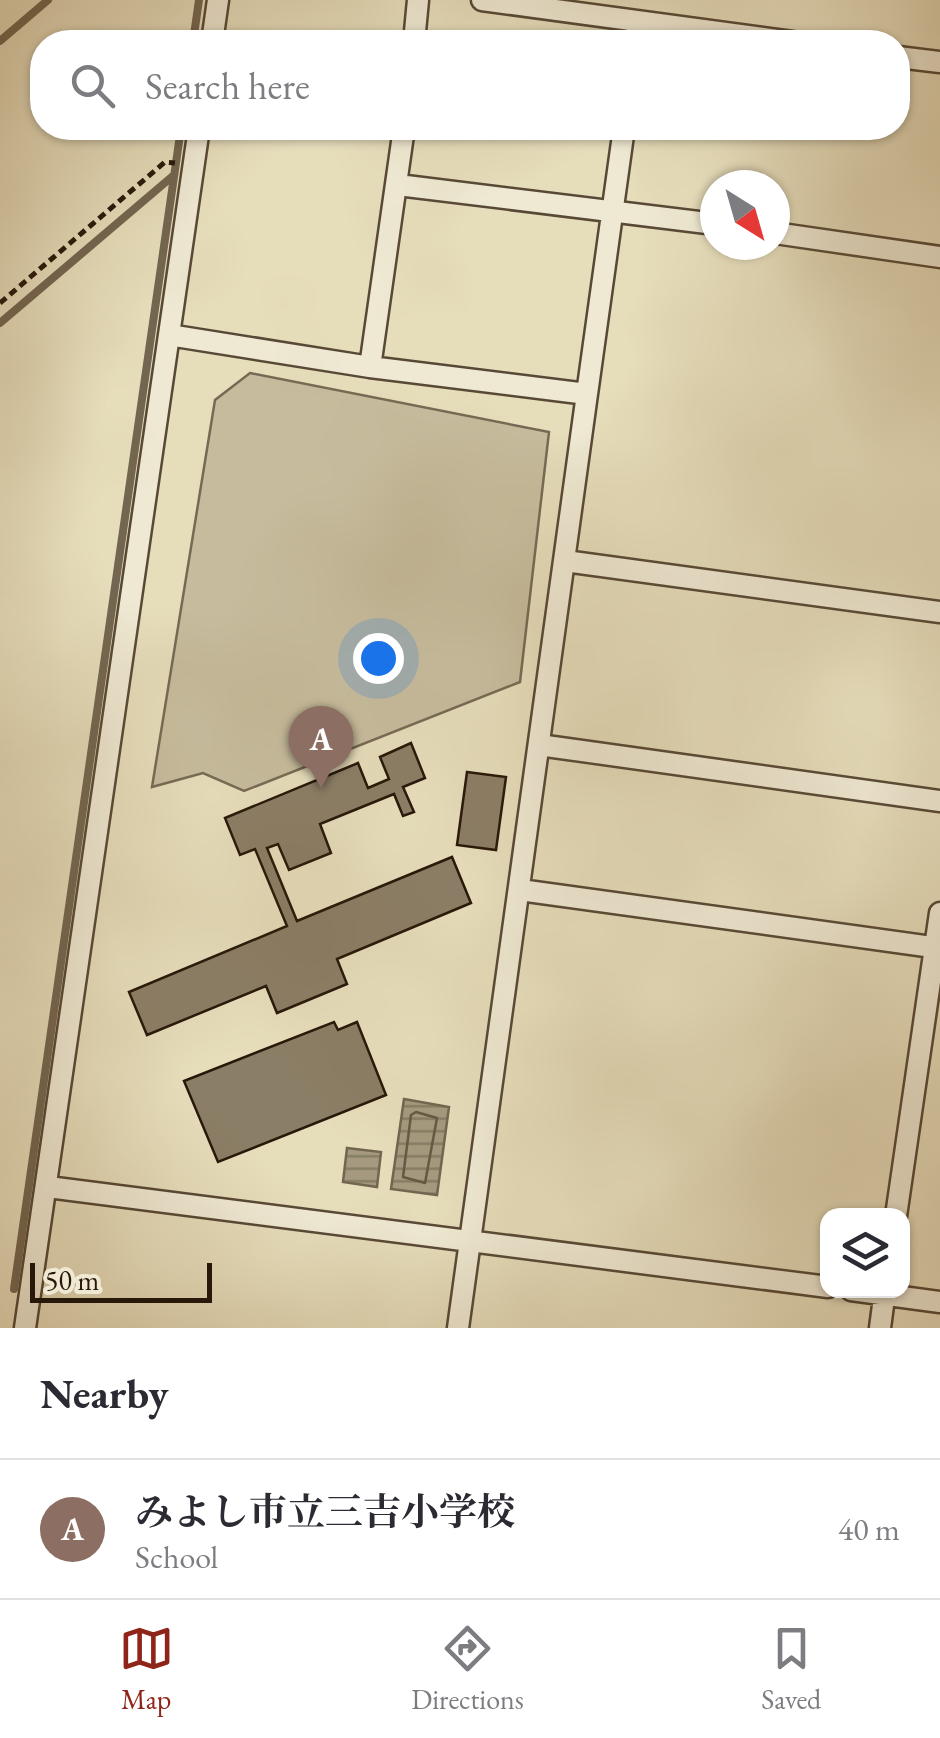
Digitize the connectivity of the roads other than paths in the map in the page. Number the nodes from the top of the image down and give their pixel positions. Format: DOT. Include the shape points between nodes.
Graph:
graph roads {
  1 [pos="218,0"];
  2 [pos="418,0"];
  3 [pos="482,0"];
  4 [pos="214,30"];
  5 [pos="415,30"];
  6 [pos="626,30"];
  7 [pos="910,58"];
  8 [pos="940,62"];
  9 [pos="197,140"];
  10 [pos="403,140"];
  11 [pos="623,140"];
  12 [pos="398,185"];
  13 [pos="614,210"];
  14 [pos="700,222"];
  15 [pos="790,235"];
  16 [pos="940,257"];
  17 [pos="168,335"];
  18 [pos="370,367"];
  19 [pos="587,394"];
  20 [pos="565,561"];
  21 [pos="940,612"];
  22 [pos="539,745"];
  23 [pos="940,801"];
  24 [pos="520,890"];
  25 [pos="940,913"];
  26 [pos="938,948"];
  27 [pos="48,1187"];
  28 [pos="897,1208"];
  29 [pos="470,1238"];
  30 [pos="820,1286"];
  31 [pos="910,1297"];
  32 [pos="883,1298"];
  33 [pos="940,1302"];
  34 [pos="25,1328"];
  35 [pos="458,1328"];
  36 [pos="880,1328"];
  1 -- 4 [label="street"];
  2 -- 5 [label="street"];
  3 -- 6 [label="street"];
  7 -- 8 [label="street"];
  9 -- 17 [label="street"];
  10 -- 12 [label="street"];
  11 -- 13 [label="street"];
  12 -- 13 [label="street"];
  12 -- 18 [label="street"];
  13 -- 14 [label="street"];
  13 -- 19 [label="street"];
  15 -- 16 [label="street"];
  17 -- 18 [label="street"];
  17 -- 27 [label="street"];
  18 -- 19 [label="street"];
  19 -- 20 [label="street"];
  20 -- 21 [label="street"];
  20 -- 22 [label="street"];
  22 -- 23 [label="street"];
  22 -- 24 [label="street"];
  24 -- 26 [label="street"];
  24 -- 29 [label="street"];
  25 -- 26 [label="street"];
  26 -- 28 [label="street"];
  27 -- 29 [label="street"];
  27 -- 34 [label="street"];
  29 -- 30 [label="street"];
  29 -- 35 [label="street"];
  31 -- 33 [label="street"];
  32 -- 36 [label="street"];
}
